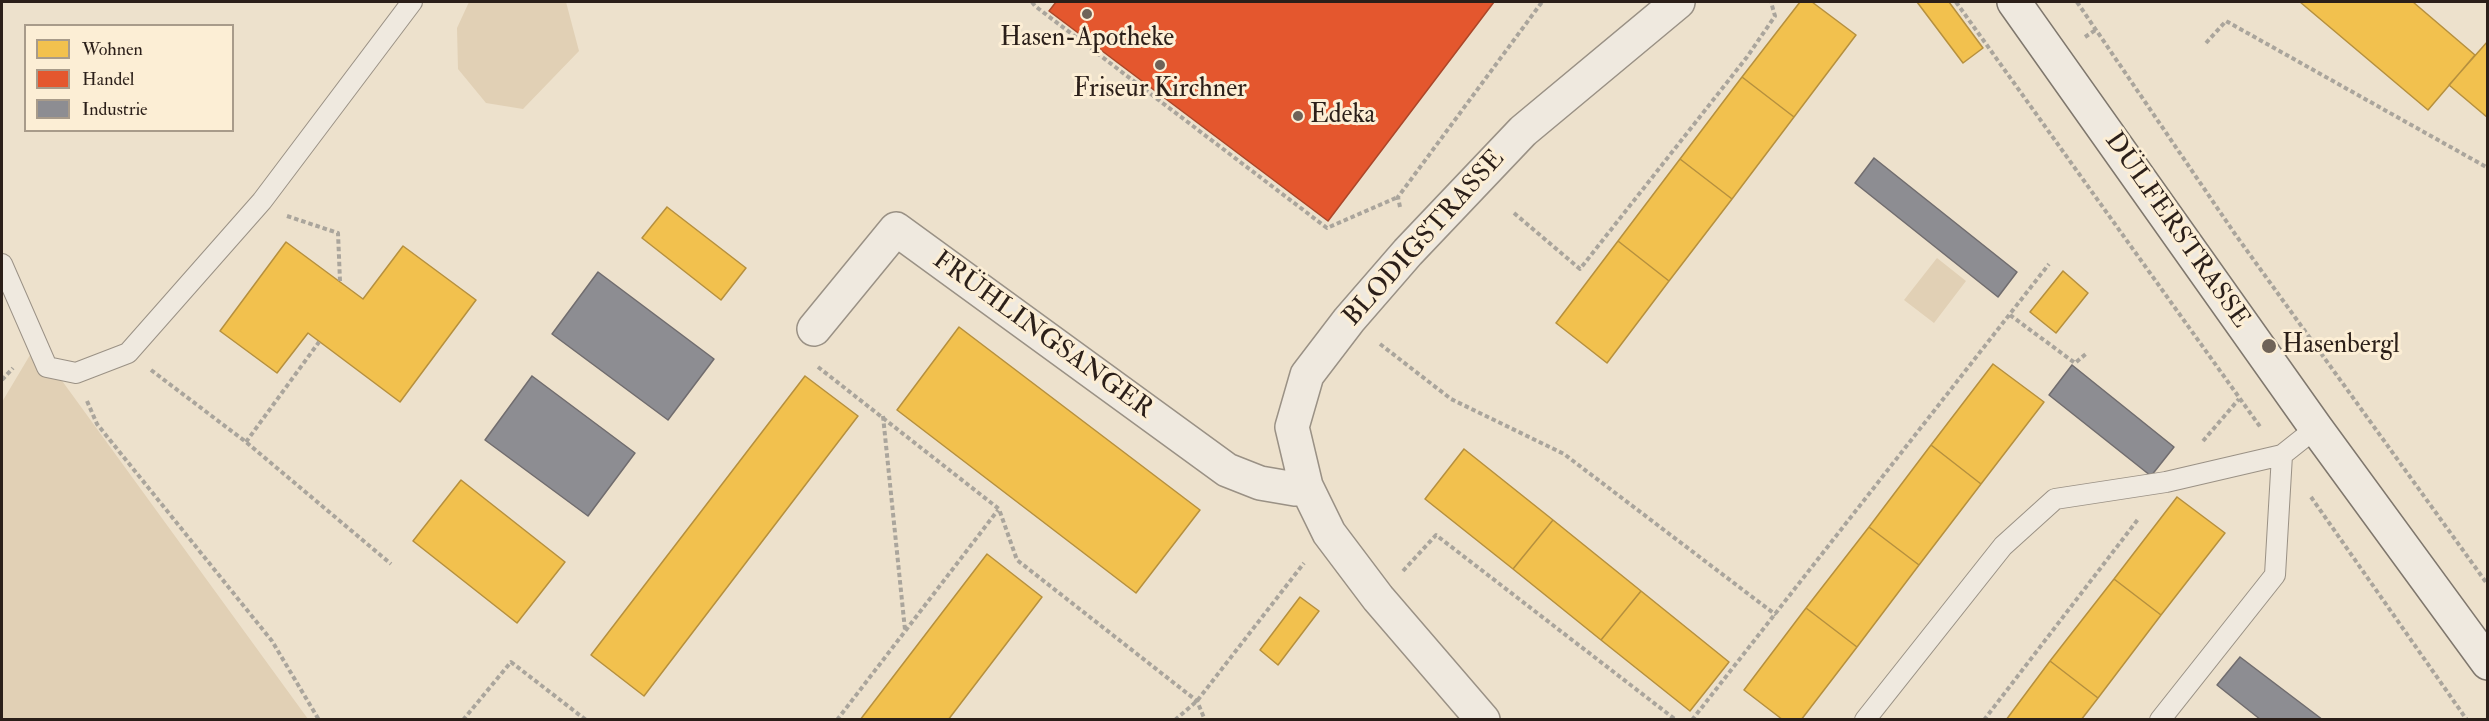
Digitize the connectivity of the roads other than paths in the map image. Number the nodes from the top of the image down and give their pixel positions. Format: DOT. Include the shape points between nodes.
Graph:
graph roads {
  1 [pos="412,2"];
  2 [pos="1678,2"];
  3 [pos="2013,2"];
  4 [pos="2,264"];
  5 [pos="814,329"];
  6 [pos="2316,428"];
  7 [pos="2282,454"];
  8 [pos="1306,486"];
  9 [pos="2487,663"];
  10 [pos="1483,720"];
  11 [pos="1865,720"];
  12 [pos="2160,720"];
  1 -- 4 [label="lane" via="262,201 128,353 76,374 47,367"];
  2 -- 8 [label="street, BLODIGSTRASSE" via="1523,131 1349,320 1307,375 1292,427"];
  3 -- 6 [label="street, DÜLFERSTRASSE"];
  5 -- 8 [label="street, FRÜHLINGSANGER" via="896,229 1227,470 1260,483 1295,489"];
  6 -- 7 [label="lane"];
  6 -- 9 [label="street, DÜLFERSTRASSE"];
  7 -- 11 [label="lane" via="2166,482 2055,499 2003,546"];
  7 -- 12 [label="lane" via="2276,575"];
  8 -- 10 [label="street, BLODIGSTRASSE" via="1329,533 1378,598"];
}
